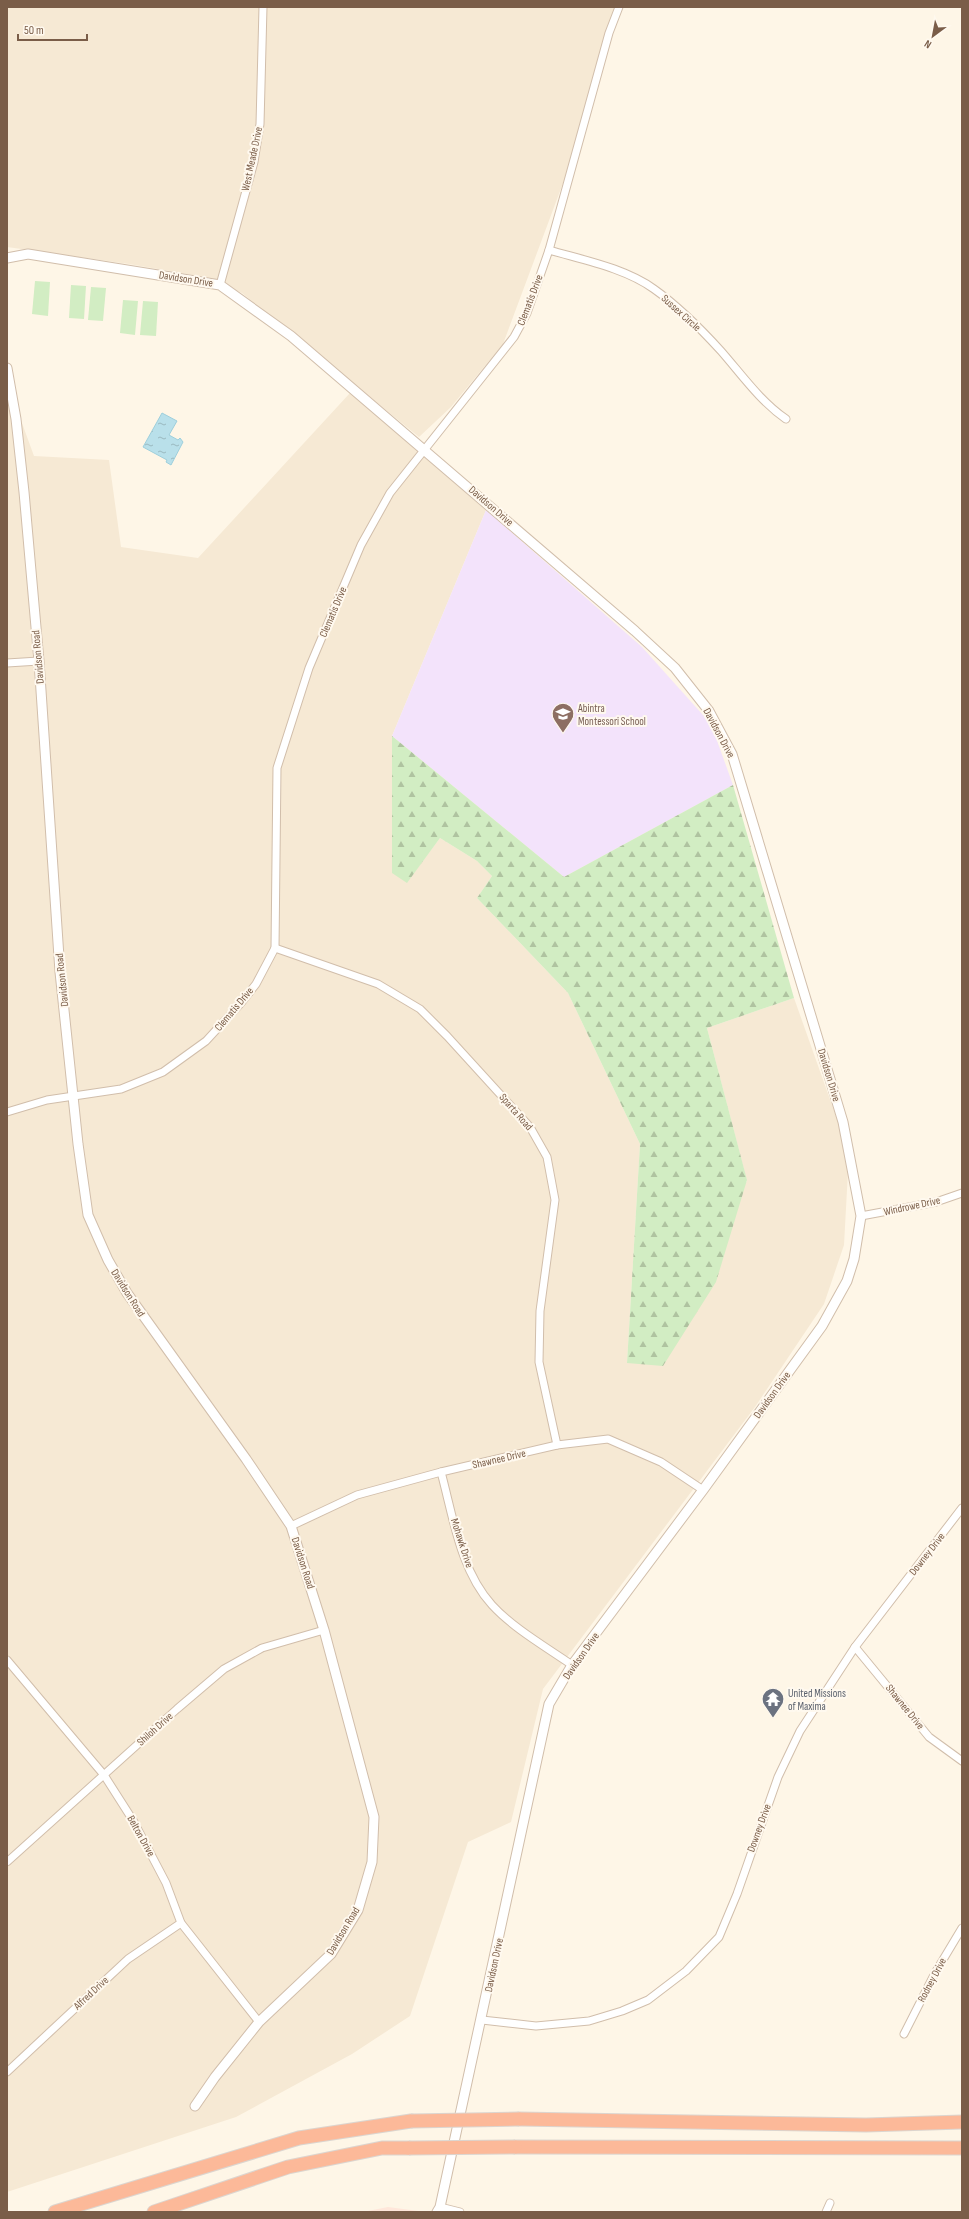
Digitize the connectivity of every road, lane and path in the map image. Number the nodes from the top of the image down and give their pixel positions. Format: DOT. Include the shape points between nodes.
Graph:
graph roads {
  1 [pos="263,7"];
  2 [pos="619,7"];
  3 [pos="549,250"];
  4 [pos="7,258"];
  5 [pos="220,285"];
  6 [pos="7,368"];
  7 [pos="786,419"];
  8 [pos="425,449"];
  9 [pos="39,661"];
  10 [pos="7,663"];
  11 [pos="275,948"];
  12 [pos="74,1097"];
  13 [pos="7,1112"];
  14 [pos="962,1194"];
  15 [pos="862,1216"];
  16 [pos="557,1445"];
  17 [pos="441,1472"];
  18 [pos="703,1490"];
  19 [pos="962,1508"];
  20 [pos="291,1526"];
  21 [pos="324,1630"];
  22 [pos="855,1646"];
  23 [pos="7,1660"];
  24 [pos="572,1665"];
  25 [pos="962,1762"];
  26 [pos="104,1775"];
  27 [pos="7,1862"];
  28 [pos="181,1923"];
  29 [pos="962,1928"];
  30 [pos="482,2020"];
  31 [pos="259,2022"];
  32 [pos="904,2034"];
  33 [pos="7,2072"];
  34 [pos="195,2106"];
  35 [pos="962,2122"];
  36 [pos="962,2148"];
  37 [pos="174,2177"];
  38 [pos="830,2203"];
  39 [pos="438,2210"];
  40 [pos="55,2212"];
  41 [pos="83,2212"];
  42 [pos="154,2212"];
  43 [pos="460,2212"];
  44 [pos="826,2212"];
  1 -- 5 [label="street, West Meade Drive" via="260,124 254,162"];
  2 -- 3 [label="street, Clematis Drive" via="609,33"];
  3 -- 7 [label="street, Sussex Circle" via="610,267 653,288 683,313 756,393"];
  3 -- 8 [label="street, Clematis Drive" via="527,313 514,337"];
  4 -- 5 [label="street, Davidson Drive" via="28,254"];
  5 -- 8 [label="street, Davidson Drive" via="291,336"];
  6 -- 9 [label="street, Davidson Road" via="16,418"];
  8 -- 11 [label="street, Clematis Drive" via="390,493 361,545 310,668 278,768"];
  8 -- 15 [label="street, Davidson Drive" via="635,631 675,668 709,711 732,754 843,1122"];
  9 -- 10 [label="street"];
  9 -- 12 [label="street, Davidson Road" via="60,972"];
  11 -- 12 [label="street, Clematis Drive" via="242,1004 190,1054 163,1072 121,1089"];
  11 -- 16 [label="street, Sparta Road" via="378,984 420,1009 530,1127 547,1157 555,1200 540,1311 539,1362"];
  12 -- 13 [label="street, Clematis Drive" via="47,1100"];
  12 -- 20 [label="street, Davidson Road" via="88,1215 108,1260 150,1328 246,1459"];
  14 -- 15 [label="street, Windrowe Drive" via="936,1202"];
  15 -- 18 [label="street, Davidson Drive" via="847,1281 822,1326"];
  16 -- 17 [label="street, Shawnee Drive"];
  16 -- 18 [label="street, Shawnee Drive" via="608,1439 660,1462"];
  17 -- 20 [label="street, Shawnee Drive" via="357,1495"];
  17 -- 24 [label="street, Mohawk Drive" via="463,1554 474,1579 492,1605"];
  18 -- 24 [label="street, Davidson Drive"];
  19 -- 22 [label="street, Downey Drive"];
  20 -- 21 [label="street, Davidson Road"];
  21 -- 26 [label="street, Shiloh Drive" via="262,1648 224,1669"];
  21 -- 31 [label="street, Davidson Road" via="374,1817 372,1862 358,1910 331,1954"];
  22 -- 25 [label="street, Shawnee Drive" via="929,1737"];
  22 -- 30 [label="street, Downey Drive" via="800,1731 778,1777 737,1894 719,1937 686,1971 648,2000 589,2021 536,2026"];
  23 -- 26 [label="street, Belton Drive"];
  24 -- 30 [label="street, Davidson Drive" via="549,1704"];
  26 -- 27 [label="street, Shiloh Drive"];
  26 -- 28 [label="street, Belton Drive" via="149,1849 166,1883"];
  28 -- 31 [label="street, Belton Drive"];
  28 -- 33 [label="street, Alfred Drive" via="128,1958"];
  29 -- 32 [label="street, Rodney Drive" via="935,1973"];
  30 -- 39 [label="street, Davidson Drive"];
  31 -- 34 [label="street, Davidson Road"];
  35 -- 37 [label="highway, bridge" via="866,2125 519,2118 411,2121 299,2138"];
  36 -- 42 [label="highway, bridge" via="382,2148 288,2167"];
  37 -- 40 [label="highway"];
  37 -- 41 [label="highway"];
  38 -- 44 [label="street"];
  39 -- 43 [label="street"];
}
